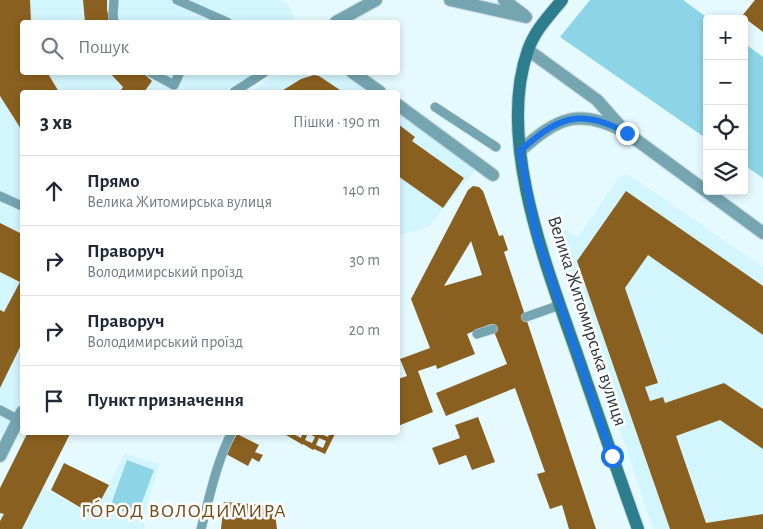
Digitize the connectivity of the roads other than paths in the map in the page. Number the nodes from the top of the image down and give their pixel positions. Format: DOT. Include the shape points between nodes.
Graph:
graph roads {
  1 [pos="114,0"];
  2 [pos="177,0"];
  3 [pos="376,0"];
  4 [pos="450,0"];
  5 [pos="504,0"];
  6 [pos="562,0"];
  7 [pos="206,18"];
  8 [pos="114,20"];
  9 [pos="340,20"];
  10 [pos="528,50"];
  11 [pos="154,75"];
  12 [pos="179,75"];
  13 [pos="260,75"];
  14 [pos="356,75"];
  15 [pos="175,89"];
  16 [pos="237,90"];
  17 [pos="377,90"];
  18 [pos="400,106"];
  19 [pos="436,107"];
  20 [pos="627,133"];
  21 [pos="496,147"];
  22 [pos="520,151"];
  23 [pos="492,175"];
  24 [pos="0,196"];
  25 [pos="20,205"];
  26 [pos="762,229"];
  27 [pos="560,305"];
  28 [pos="526,317"];
  29 [pos="493,328"];
  30 [pos="477,334"];
  31 [pos="0,410"];
  32 [pos="20,416"];
  33 [pos="20,418"];
  34 [pos="230,435"];
  35 [pos="0,456"];
  36 [pos="201,529"];
  37 [pos="638,529"];
  1 -- 8 [label="lane"];
  2 -- 7 [label="lane"];
  3 -- 9 [label="street"];
  4 -- 5 [label="street" via="526,17"];
  6 -- 10 [label="main road, Велика Житомирська вулиця" via="539,27"];
  10 -- 20 [label="street" via="597,100"];
  10 -- 22 [label="main road, Велика Житомирська вулиця" via="521,78 518,115"];
  11 -- 15 [label="lane"];
  12 -- 15 [label="lane"];
  13 -- 16 [label="lane"];
  14 -- 17 [label="street"];
  18 -- 23 [label="street"];
  19 -- 21 [label="lane"];
  20 -- 22 [label="street" via="608,123 574,118 557,123"];
  20 -- 26 [label="street"];
  22 -- 27 [label="main road, Велика Житомирська вулиця" via="536,234"];
  24 -- 25 [label="lane"];
  27 -- 28 [label="lane"];
  27 -- 37 [label="main road, Велика Житомирська вулиця"];
  29 -- 30 [label="lane"];
  31 -- 32 [label="lane"];
  33 -- 35 [label="street"];
  34 -- 36 [label="lane" via="215,474"];
}
